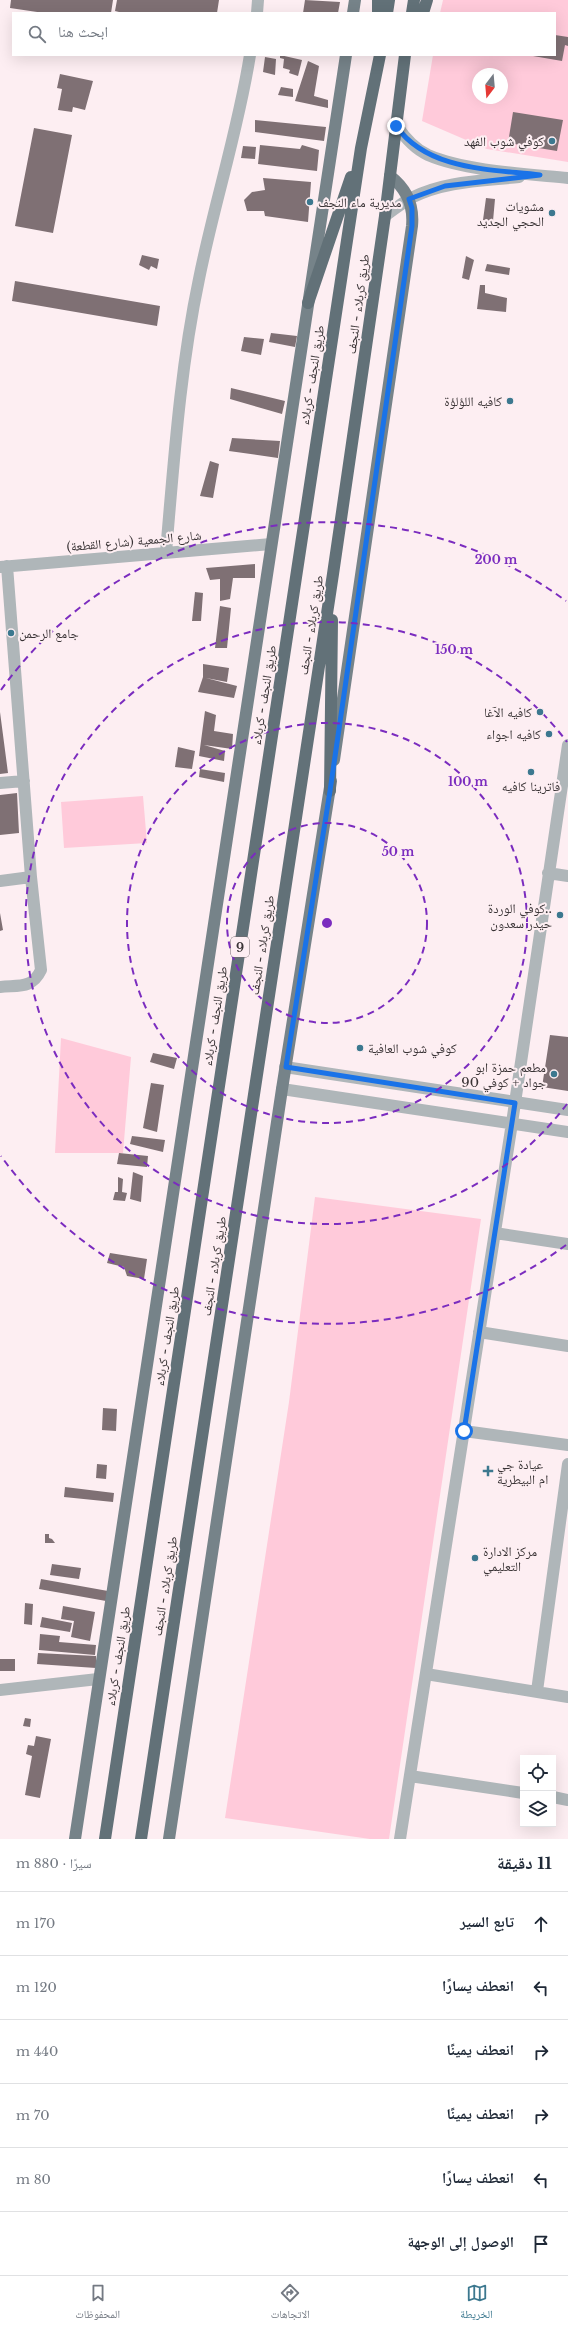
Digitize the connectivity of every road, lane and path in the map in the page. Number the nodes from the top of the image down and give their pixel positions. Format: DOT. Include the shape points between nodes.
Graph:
graph roads {
  1 [pos="258,0"];
  2 [pos="355,0"];
  3 [pos="378,0"];
  4 [pos="389,0"];
  5 [pos="414,0"];
  6 [pos="427,0"];
  7 [pos="257,12"];
  8 [pos="353,12"];
  9 [pos="378,12"];
  10 [pos="387,12"];
  11 [pos="412,12"];
  12 [pos="423,12"];
  13 [pos="250,56"];
  14 [pos="346,56"];
  15 [pos="407,56"];
  16 [pos="379,57"];
  17 [pos="396,126"];
  18 [pos="361,148"];
  19 [pos="540,175"];
  20 [pos="390,176"];
  21 [pos="568,178"];
  22 [pos="409,199"];
  23 [pos="385,216"];
  24 [pos="308,303"];
  25 [pos="271,544"];
  26 [pos="166,552"];
  27 [pos="4,566"];
  28 [pos="333,574"];
  29 [pos="568,746"];
  30 [pos="24,781"];
  31 [pos="0,783"];
  32 [pos="330,791"];
  33 [pos="548,873"];
  34 [pos="568,876"];
  35 [pos="31,877"];
  36 [pos="0,881"];
  37 [pos="0,987"];
  38 [pos="286,1067"];
  39 [pos="282,1089"];
  40 [pos="515,1103"];
  41 [pos="547,1107"];
  42 [pos="568,1110"];
  43 [pos="512,1123"];
  44 [pos="541,1128"];
  45 [pos="568,1132"];
  46 [pos="495,1233"];
  47 [pos="568,1244"];
  48 [pos="479,1332"];
  49 [pos="568,1346"];
  50 [pos="464,1431"];
  51 [pos="568,1445"];
  52 [pos="568,1464"];
  53 [pos="426,1674"];
  54 [pos="98,1679"];
  55 [pos="0,1690"];
  56 [pos="537,1691"];
  57 [pos="568,1697"];
  58 [pos="410,1776"];
  59 [pos="520,1793"];
  60 [pos="556,1798"];
  61 [pos="568,1800"];
  62 [pos="75,1839"];
  63 [pos="105,1839"];
  64 [pos="141,1839"];
  65 [pos="169,1839"];
  66 [pos="400,1839"];
  1 -- 7 [label="street"];
  2 -- 8 [label="main road"];
  3 -- 9 [label="highway"];
  4 -- 10 [label="highway"];
  5 -- 11 [label="highway"];
  6 -- 12 [label="highway"];
  13 -- 26 [label="street" via="230,156 208,238 190,321 177,421"];
  14 -- 24 [label="main road"];
  15 -- 17 [label="highway, طريق کربلاء - النجف"];
  16 -- 18 [label="highway, طريق النجف - کربلاء / 9"];
  17 -- 19 [label="street" via="407,140 428,155 473,166"];
  17 -- 20 [label="highway, طريق کربلاء - النجف"];
  18 -- 24 [label="highway"];
  18 -- 63 [label="highway, طريق النجف - کربلاء / 9"];
  19 -- 21 [label="street"];
  19 -- 22 [label="street" via="445,186"];
  20 -- 22 [label="main road" via="398,182"];
  20 -- 23 [label="highway, طريق کربلاء - النجف"];
  22 -- 23 [label="street"];
  22 -- 32 [label="main road" via="412,226"];
  23 -- 28 [label="highway, طريق کربلاء - النجف"];
  24 -- 25 [label="main road"];
  25 -- 26 [label="street, شارع الجمعية (شارع القطعة)"];
  25 -- 54 [label="main road"];
  26 -- 27 [label="street, شارع الجمعية (شارع القطعة)"];
  27 -- 30 [label="street"];
  28 -- 32 [label="highway"];
  28 -- 64 [label="highway, طريق کربلاء - النجف"];
  29 -- 33 [label="street"];
  30 -- 31 [label="street"];
  30 -- 35 [label="street"];
  32 -- 38 [label="main road"];
  33 -- 34 [label="street"];
  33 -- 40 [label="street"];
  35 -- 36 [label="street"];
  35 -- 37 [label="street" via="41,970 36,980 29,984"];
  38 -- 39 [label="main road"];
  38 -- 40 [label="street"];
  39 -- 43 [label="street"];
  39 -- 65 [label="main road"];
  40 -- 41 [label="street"];
  40 -- 43 [label="street"];
  41 -- 42 [label="street"];
  41 -- 44 [label="street" via="539,1117"];
  43 -- 44 [label="street"];
  43 -- 46 [label="street"];
  44 -- 45 [label="street"];
  46 -- 47 [label="street"];
  46 -- 48 [label="street"];
  48 -- 49 [label="street"];
  48 -- 50 [label="street"];
  50 -- 51 [label="street"];
  50 -- 53 [label="street"];
  52 -- 56 [label="street"];
  53 -- 56 [label="street"];
  53 -- 58 [label="street"];
  54 -- 55 [label="street"];
  54 -- 62 [label="main road"];
  56 -- 57 [label="street"];
  58 -- 59 [label="street"];
  58 -- 66 [label="street"];
  60 -- 61 [label="street"];
}
